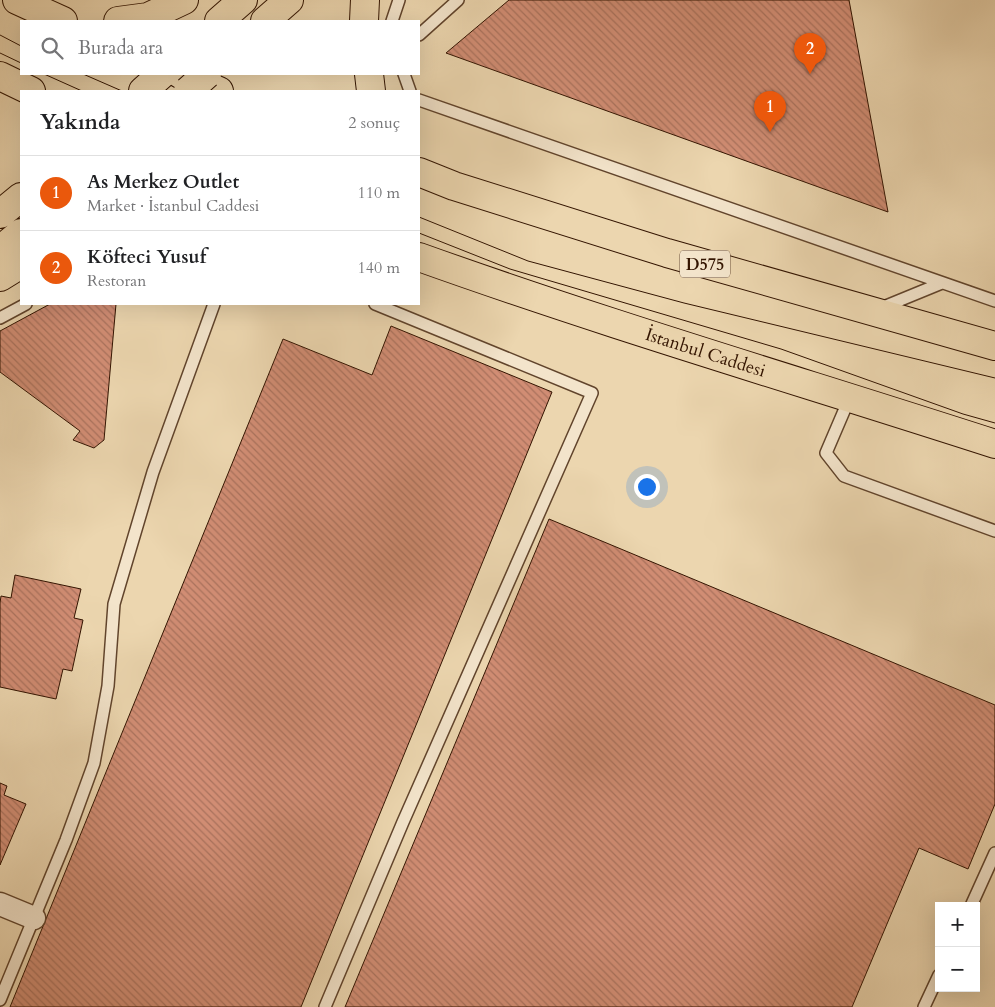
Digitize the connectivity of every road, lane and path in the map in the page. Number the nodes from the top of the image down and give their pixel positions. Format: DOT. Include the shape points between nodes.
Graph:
graph roads {
  1 [pos="17,0"];
  2 [pos="184,0"];
  3 [pos="243,0"];
  4 [pos="289,0"];
  5 [pos="365,0"];
  6 [pos="398,0"];
  7 [pos="458,0"];
  8 [pos="61,20"];
  9 [pos="126,20"];
  10 [pos="220,20"];
  11 [pos="266,20"];
  12 [pos="364,20"];
  13 [pos="392,20"];
  14 [pos="420,34"];
  15 [pos="161,75"];
  16 [pos="182,75"];
  17 [pos="206,75"];
  18 [pos="369,75"];
  19 [pos="404,75"];
  20 [pos="0,76"];
  21 [pos="28,90"];
  22 [pos="143,90"];
  23 [pos="189,90"];
  24 [pos="217,90"];
  25 [pos="371,90"];
  26 [pos="410,90"];
  27 [pos="420,100"];
  28 [pos="420,172"];
  29 [pos="20,198"];
  30 [pos="0,214"];
  31 [pos="20,235"];
  32 [pos="0,250"];
  33 [pos="420,258"];
  34 [pos="20,265"];
  35 [pos="0,277"];
  36 [pos="942,282"];
  37 [pos="995,301"];
  38 [pos="24,305"];
  39 [pos="214,305"];
  40 [pos="377,305"];
  41 [pos="874,312"];
  42 [pos="0,318"];
  43 [pos="995,346"];
  44 [pos="850,397"];
  45 [pos="995,444"];
  46 [pos="995,531"];
  47 [pos="995,854"];
  48 [pos="973,902"];
  49 [pos="0,904"];
  50 [pos="34,918"];
  51 [pos="935,984"];
  52 [pos="0,1000"];
  53 [pos="325,1007"];
  54 [pos="924,1007"];
  1 -- 8 [label="main road"];
  2 -- 9 [label="main road" via="148,17"];
  3 -- 10 [label="main road"];
  4 -- 11 [label="main road"];
  5 -- 12 [label="main road"];
  6 -- 13 [label="lane"];
  7 -- 14 [label="lane"];
  15 -- 22 [label="main road"];
  16 -- 24 [label="main road"];
  17 -- 23 [label="main road, bridge"];
  18 -- 25 [label="main road"];
  19 -- 26 [label="lane"];
  20 -- 21 [label="main road"];
  27 -- 36 [label="lane"];
  28 -- 41 [label="main road, D575" via="667,253"];
  29 -- 30 [label="main road"];
  31 -- 32 [label="main road"];
  33 -- 44 [label="main road, İstanbul Caddesi" via="677,345"];
  34 -- 35 [label="main road"];
  36 -- 37 [label="lane"];
  36 -- 41 [label="lane"];
  38 -- 42 [label="lane"];
  39 -- 50 [label="lane" via="152,472 114,604 108,686 94,763"];
  40 -- 53 [label="lane" via="592,393"];
  41 -- 43 [label="main road, D575"];
  44 -- 45 [label="main road, İstanbul Caddesi"];
  44 -- 46 [label="lane" via="826,453 844,476"];
  47 -- 48 [label="lane"];
  49 -- 50 [label="street"];
  50 -- 52 [label="lane"];
  51 -- 54 [label="lane"];
}
